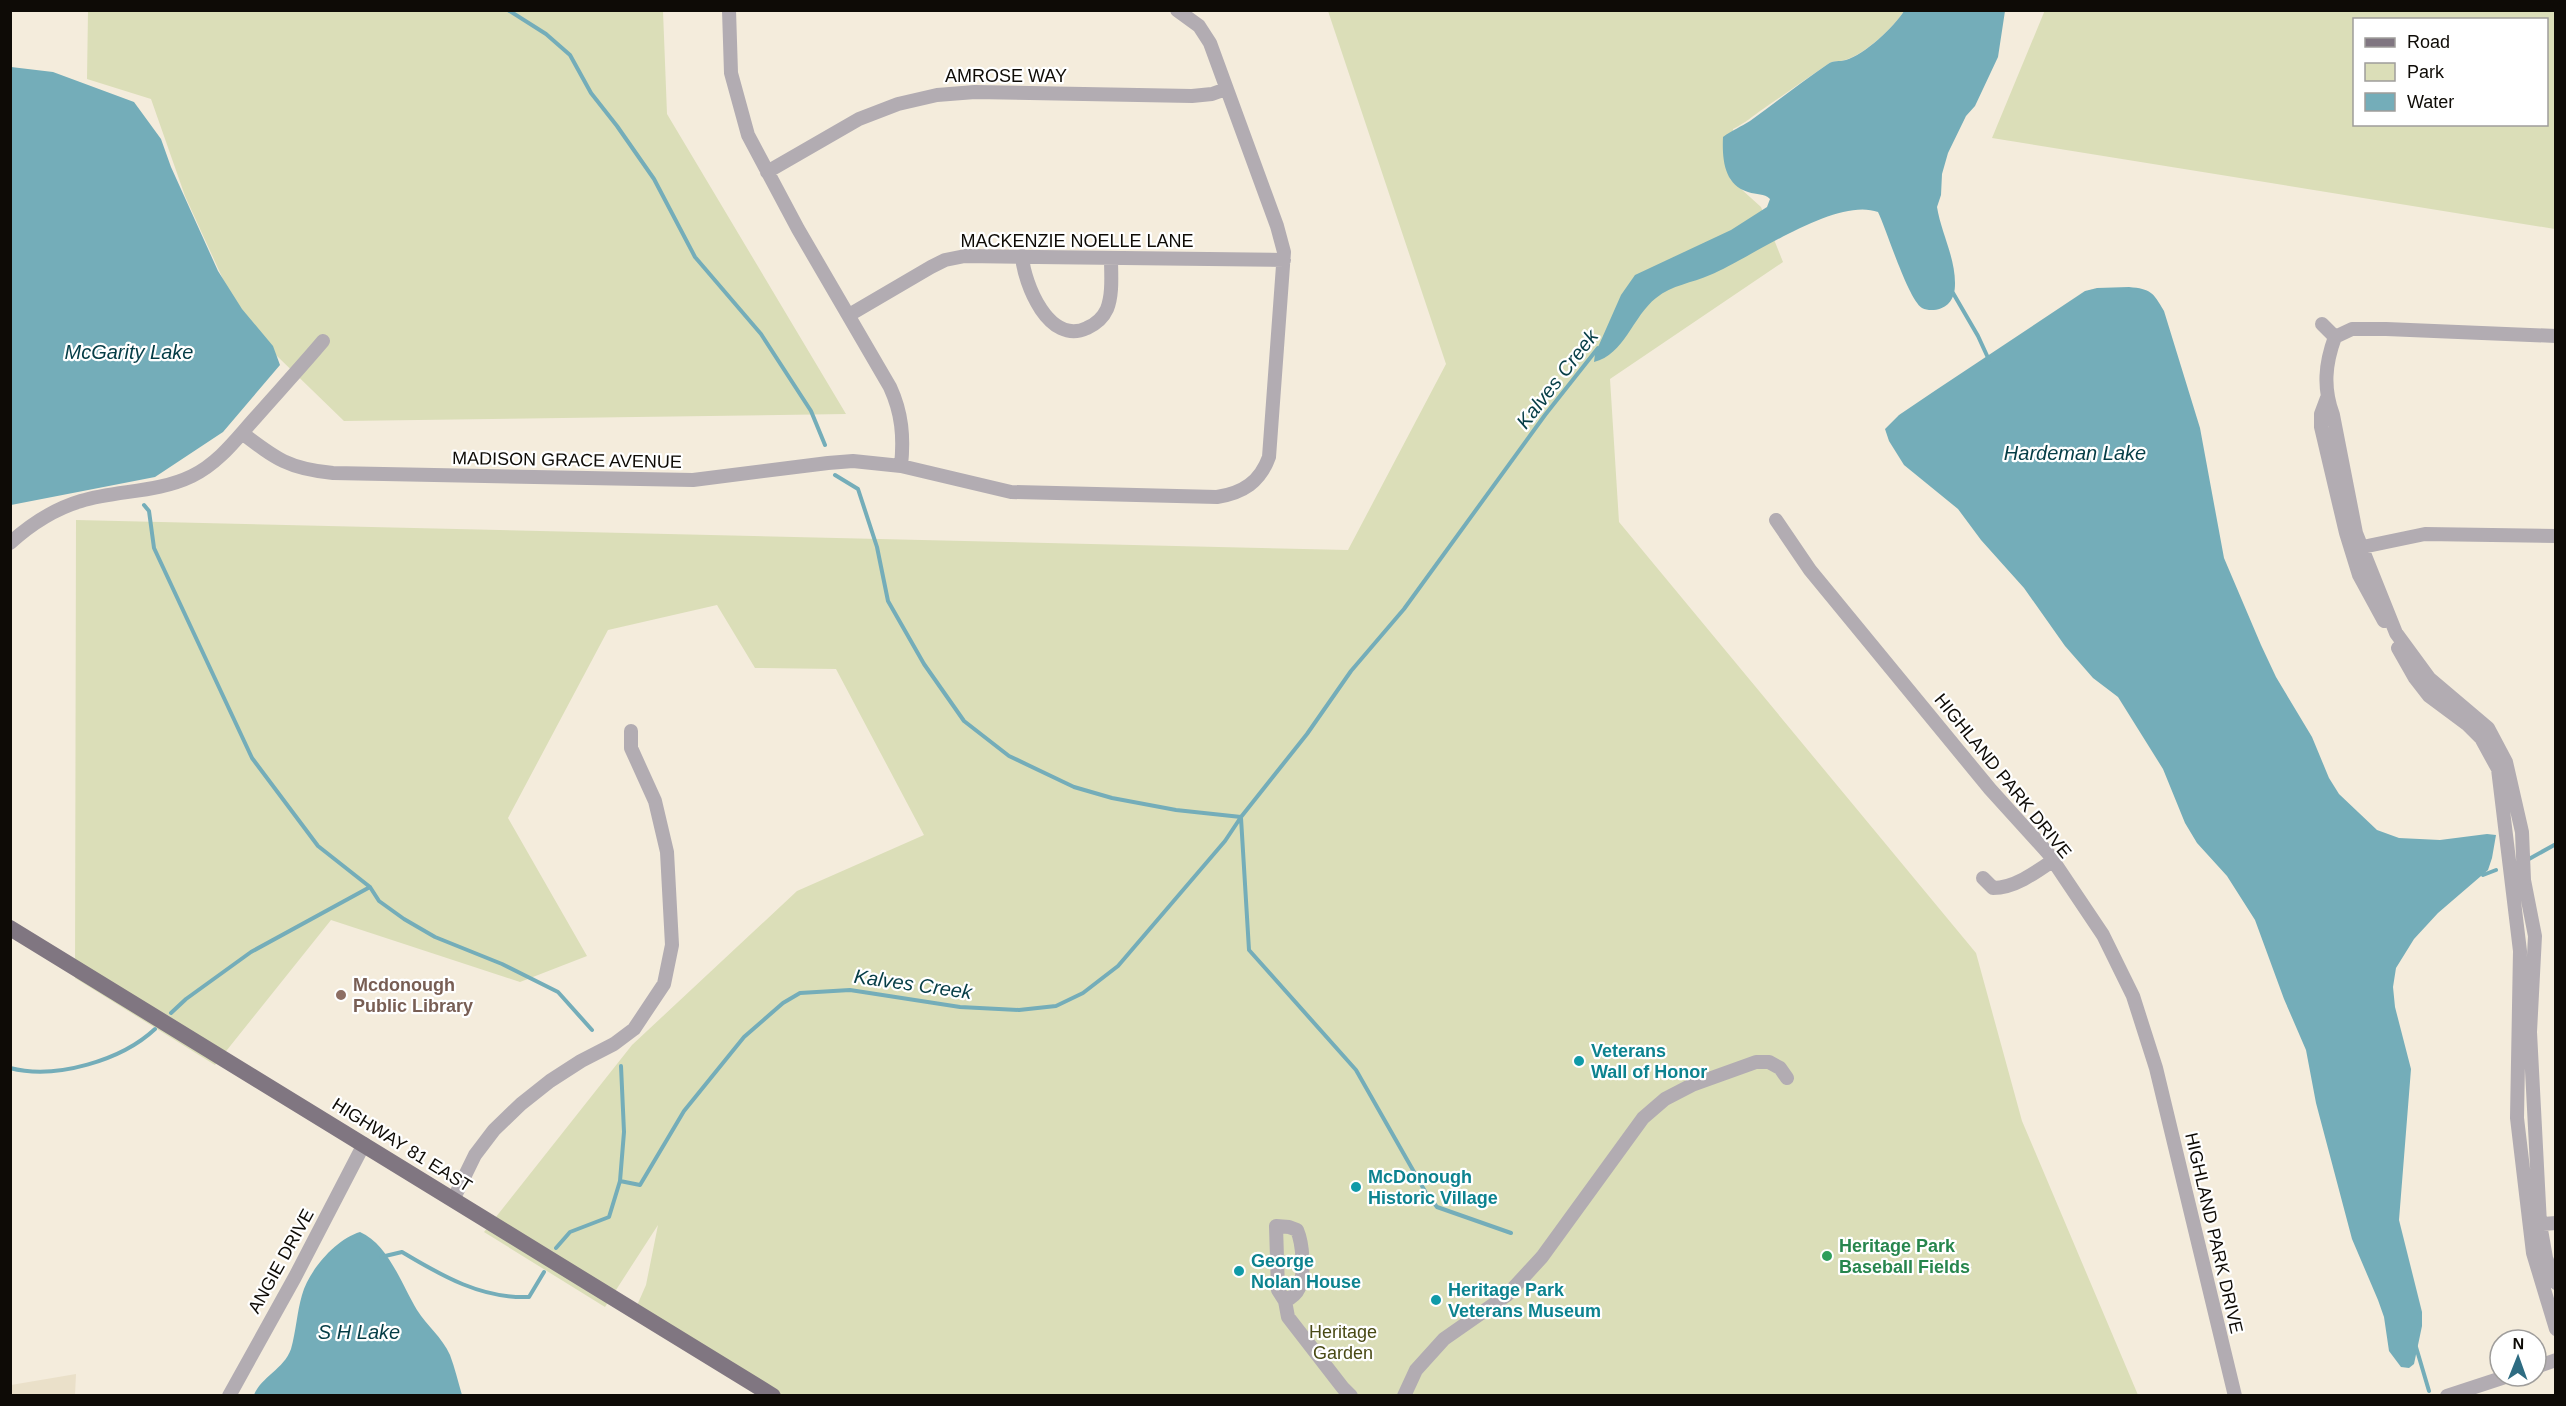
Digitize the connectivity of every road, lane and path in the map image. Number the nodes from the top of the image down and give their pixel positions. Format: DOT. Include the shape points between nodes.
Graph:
graph roads {
  1 [pos="729,10"];
  2 [pos="1177,10"];
  3 [pos="1226,89"];
  4 [pos="767,172"];
  5 [pos="1022,256"];
  6 [pos="1111,258"];
  7 [pos="1284,260"];
  8 [pos="849,315"];
  9 [pos="2322,324"];
  10 [pos="2556,336"];
  11 [pos="2335,337"];
  12 [pos="323,341"];
  13 [pos="242,433"];
  14 [pos="901,466"];
  15 [pos="1776,520"];
  16 [pos="2556,536"];
  17 [pos="10,543"];
  18 [pos="2356,548"];
  19 [pos="631,731"];
  20 [pos="2052,861"];
  21 [pos="1983,878"];
  22 [pos="10,928"];
  23 [pos="1787,1077"];
  24 [pos="364,1144"];
  25 [pos="453,1200"];
  26 [pos="2556,1223"];
  27 [pos="2535,1225"];
  28 [pos="2556,1283"];
  29 [pos="1285,1301"];
  30 [pos="2556,1329"];
  31 [pos="2488,1382"];
  32 [pos="229,1395"];
  33 [pos="773,1395"];
  34 [pos="1351,1395"];
  35 [pos="1404,1395"];
  36 [pos="2235,1395"];
  37 [pos="2447,1395"];
  1 -- 4 [label="street" via="729,58 734,89 748,135"];
  2 -- 3 [label="street, MADISON GRACE AVENUE" via="1205,33"];
  3 -- 4 [label="street, AMROSE WAY" via="1192,96 937,94 858,119"];
  3 -- 7 [label="street, MADISON GRACE AVENUE" via="1277,226"];
  4 -- 8 [label="street"];
  5 -- 6 [label="street, MACKENZIE NOELLE LANE"];
  5 -- 6 [label="street" via="1026,282 1043,313 1059,327 1074,331 1096,323 1107,310"];
  5 -- 8 [label="street, MACKENZIE NOELLE LANE" via="945,260"];
  6 -- 7 [label="street, MACKENZIE NOELLE LANE"];
  7 -- 14 [label="street, MADISON GRACE AVENUE" via="1269,457 1264,471 1244,490 1217,497 1011,492"];
  8 -- 14 [label="street" via="897,400 903,432"];
  9 -- 11 [label="street"];
  10 -- 11 [label="street" via="2352,329"];
  11 -- 18 [label="street" via="2326,364 2327,398 2321,427"];
  12 -- 13 [label="street"];
  13 -- 14 [label="street, MADISON GRACE AVENUE" via="289,465 333,473 693,480 828,463"];
  13 -- 17 [label="street" via="217,459 191,477 64,507 33,524"];
  15 -- 20 [label="street, HIGHLAND PARK DRIVE" via="1810,570"];
  16 -- 18 [label="street" via="2425,534"];
  18 -- 27 [label="street" via="2363,582 2415,678 2434,700 2476,732 2498,769 2520,951 2516,1107"];
  19 -- 25 [label="street" via="634,756 655,801 667,852 672,945 664,984 634,1029 550,1081 494,1130 475,1155"];
  20 -- 21 [label="street" via="2006,888 1993,888"];
  20 -- 36 [label="street, HIGHLAND PARK DRIVE" via="2103,935 2133,996 2156,1068"];
  22 -- 24 [label="main road, HIGHWAY 81 EAST"];
  23 -- 35 [label="street" via="1769,1062 1756,1062 1665,1099 1643,1118 1542,1257 1507,1295 1444,1339 1416,1370"];
  24 -- 25 [label="main road, HIGHWAY 81 EAST"];
  24 -- 32 [label="street, ANGIE DRIVE"];
  25 -- 33 [label="main road, HIGHWAY 81 EAST"];
  26 -- 27 [label="street"];
  27 -- 28 [label="street"];
  27 -- 30 [label="street" via="2535,1262"];
  29 -- 29 [label="street" via="1299,1290 1302,1280 1300,1237 1297,1230 1276,1219 1278,1290"];
  29 -- 34 [label="street" via="1288,1317"];
  31 -- 37 [label="street"];
}
